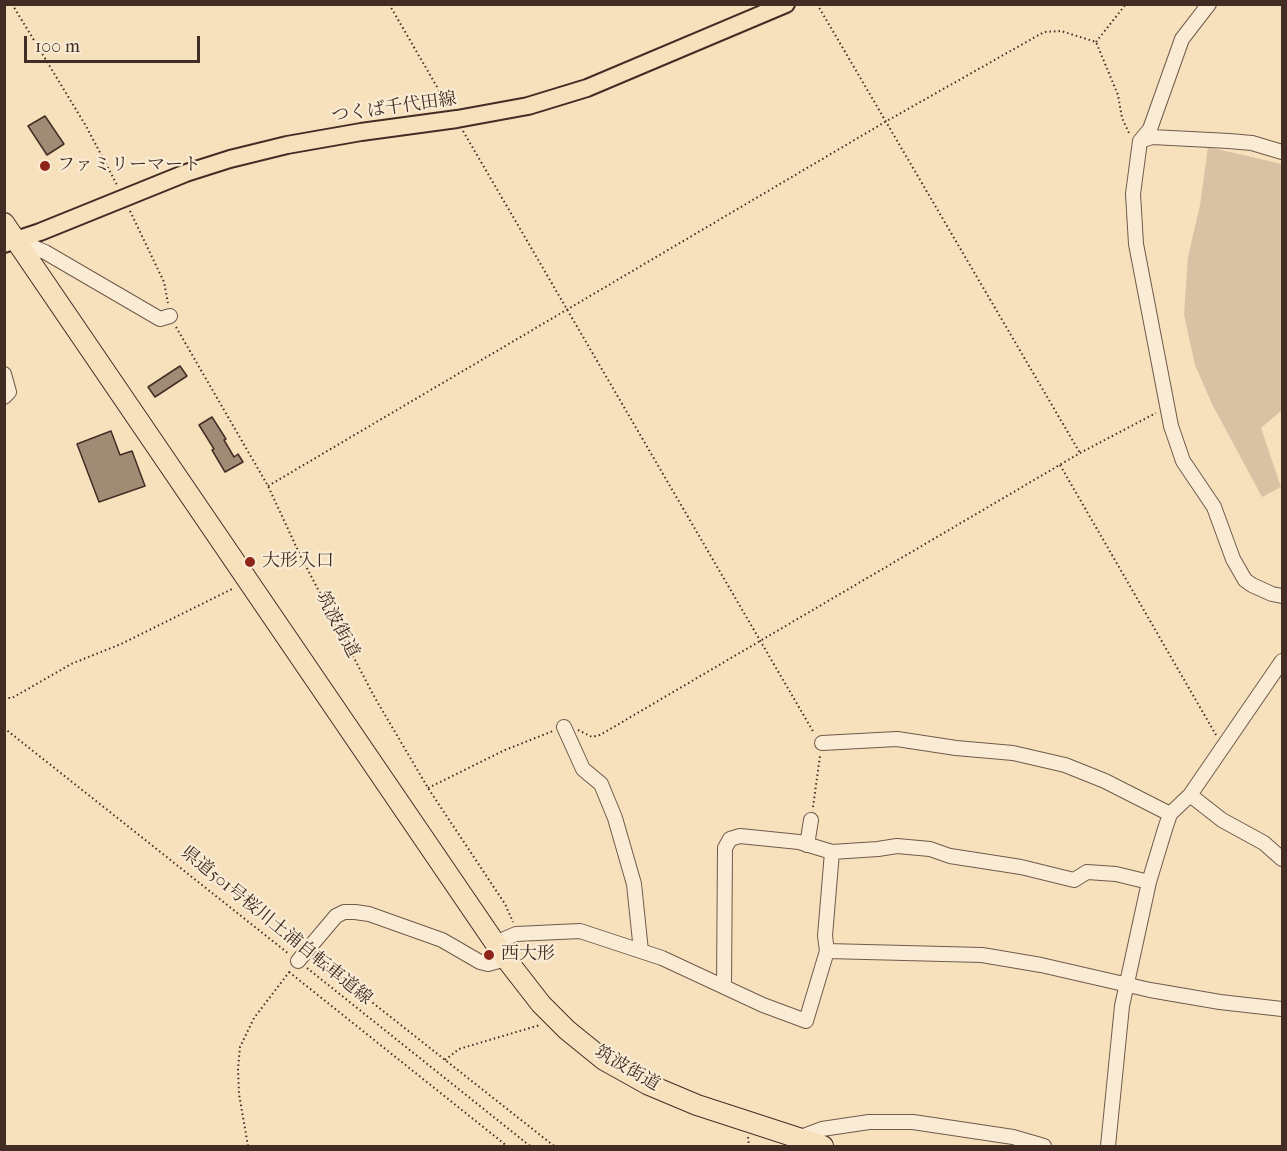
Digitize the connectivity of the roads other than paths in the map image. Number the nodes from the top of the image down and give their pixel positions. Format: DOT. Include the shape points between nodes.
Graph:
graph roads {
  1 [pos="786,4"];
  2 [pos="1209,4"];
  3 [pos="1140,141"];
  4 [pos="1282,152"];
  5 [pos="4,223"];
  6 [pos="11,242"];
  7 [pos="170,316"];
  8 [pos="4,374"];
  9 [pos="4,397"];
  10 [pos="1282,596"];
  11 [pos="1282,661"];
  12 [pos="564,727"];
  13 [pos="822,743"];
  14 [pos="1190,795"];
  15 [pos="1170,814"];
  16 [pos="811,820"];
  17 [pos="807,845"];
  18 [pos="832,852"];
  19 [pos="1282,859"];
  20 [pos="1149,882"];
  21 [pos="495,943"];
  22 [pos="641,951"];
  23 [pos="827,951"];
  24 [pos="506,959"];
  25 [pos="298,961"];
  26 [pos="724,986"];
  27 [pos="1127,986"];
  28 [pos="1282,1009"];
  29 [pos="798,1138"];
  30 [pos="823,1146"];
  31 [pos="1044,1146"];
  32 [pos="1108,1146"];
  1 -- 6 [label="main road, つくば千代田線" via="586,88 528,106 287,145 230,159"];
  2 -- 3 [label="street" via="1175,52 1150,129"];
  3 -- 4 [label="street" via="1152,137 1229,141"];
  3 -- 10 [label="street" via="1133,194 1136,244 1171,426 1183,461 1214,507 1233,560 1245,580"];
  5 -- 6 [label="highway, 筑波街道"];
  6 -- 7 [label="street, 筑波街道" via="45,252 160,319"];
  6 -- 21 [label="highway, 筑波街道" via="248,579"];
  8 -- 9 [label="street" via="9,392"];
  11 -- 14 [label="street"];
  12 -- 22 [label="street" via="583,769 601,784 615,818 634,884"];
  13 -- 15 [label="street" via="897,739 1013,753 1065,765"];
  14 -- 15 [label="street"];
  14 -- 19 [label="street"];
  15 -- 20 [label="street"];
  16 -- 17 [label="street"];
  17 -- 18 [label="street"];
  17 -- 26 [label="street" via="740,836 730,839 725,848"];
  18 -- 20 [label="street" via="897,846 930,849 1074,880 1087,872"];
  18 -- 23 [label="street"];
  20 -- 27 [label="street"];
  21 -- 22 [label="street" via="516,934 580,931"];
  21 -- 24 [label="highway, 筑波街道"];
  22 -- 26 [label="street"];
  23 -- 26 [label="street" via="806,1022"];
  23 -- 27 [label="street" via="982,955"];
  24 -- 25 [label="street" via="480,962 442,940 369,914 344,912 336,916"];
  24 -- 29 [label="highway, 筑波街道" via="553,1016 604,1060 697,1105"];
  27 -- 28 [label="street"];
  27 -- 32 [label="street"];
  29 -- 30 [label="highway, 筑波街道"];
  29 -- 31 [label="street" via="822,1129 869,1122 913,1122 1013,1137"];
}
